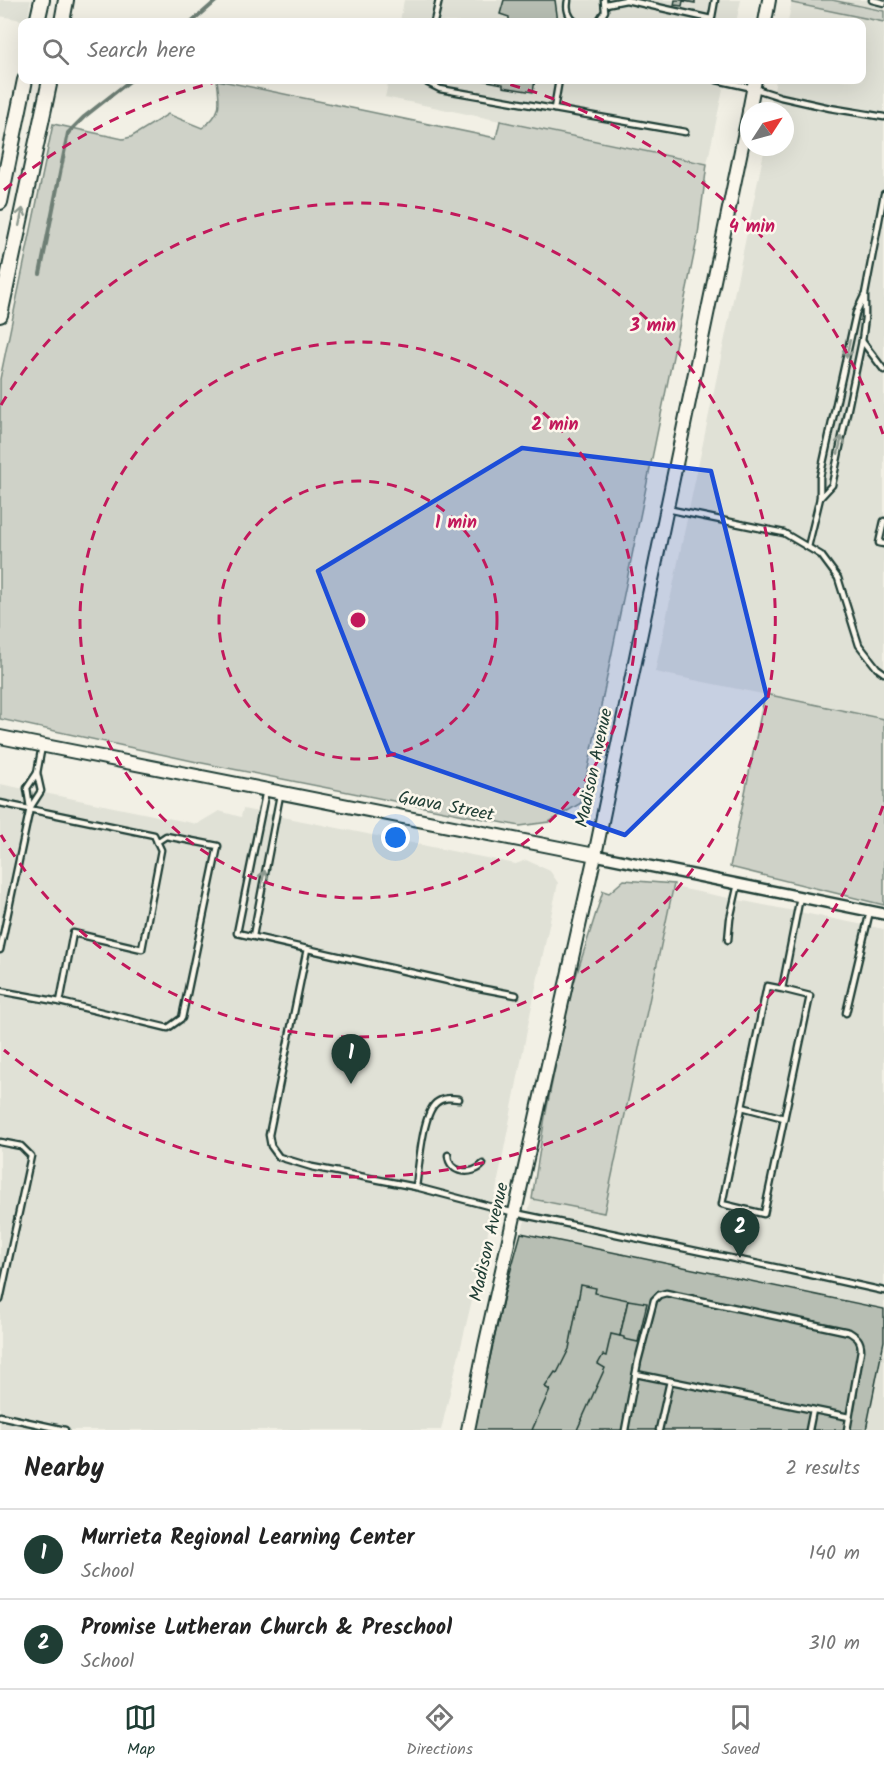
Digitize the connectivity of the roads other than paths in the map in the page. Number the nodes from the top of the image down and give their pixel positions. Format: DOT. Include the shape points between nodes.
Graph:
graph roads {
  1 [pos="42,0"];
  2 [pos="66,0"];
  3 [pos="439,0"];
  4 [pos="568,0"];
  5 [pos="715,0"];
  6 [pos="769,0"];
  7 [pos="872,0"];
  8 [pos="605,2"];
  9 [pos="884,3"];
  10 [pos="38,18"];
  11 [pos="63,18"];
  12 [pos="435,18"];
  13 [pos="571,18"];
  14 [pos="602,18"];
  15 [pos="699,18"];
  16 [pos="712,18"];
  17 [pos="766,18"];
  18 [pos="24,84"];
  19 [pos="49,84"];
  20 [pos="430,84"];
  21 [pos="558,84"];
  22 [pos="754,84"];
  23 [pos="751,102"];
  24 [pos="554,109"];
  25 [pos="884,117"];
  26 [pos="685,132"];
  27 [pos="740,155"];
  28 [pos="884,194"];
  29 [pos="0,202"];
  30 [pos="865,294"];
  31 [pos="0,315"];
  32 [pos="862,341"];
  33 [pos="884,370"];
  34 [pos="820,498"];
  35 [pos="667,509"];
  36 [pos="884,521"];
  37 [pos="884,544"];
  38 [pos="808,547"];
  39 [pos="884,673"];
  40 [pos="0,737"];
  41 [pos="42,746"];
  42 [pos="37,773"];
  43 [pos="266,790"];
  44 [pos="280,793"];
  45 [pos="0,803"];
  46 [pos="30,808"];
  47 [pos="157,842"];
  48 [pos="596,855"];
  49 [pos="738,884"];
  50 [pos="800,897"];
  51 [pos="870,911"];
  52 [pos="884,914"];
  53 [pos="253,936"];
  54 [pos="728,940"];
  55 [pos="307,949"];
  56 [pos="0,950"];
  57 [pos="782,989"];
  58 [pos="0,991"];
  59 [pos="516,995"];
  60 [pos="60,1002"];
  61 [pos="846,1013"];
  62 [pos="459,1099"];
  63 [pos="742,1107"];
  64 [pos="784,1118"];
  65 [pos="0,1142"];
  66 [pos="448,1155"];
  67 [pos="483,1164"];
  68 [pos="416,1187"];
  69 [pos="515,1213"];
  70 [pos="884,1291"];
  71 [pos="0,1300"];
  72 [pos="636,1374"];
  73 [pos="670,1381"];
  74 [pos="813,1410"];
  75 [pos="0,1416"];
  76 [pos="849,1417"];
  77 [pos="65,1430"];
  78 [pos="468,1430"];
  79 [pos="625,1430"];
  80 [pos="659,1430"];
  81 [pos="809,1430"];
  82 [pos="847,1430"];
  1 -- 10 [label="main road"];
  2 -- 11 [label="main road"];
  3 -- 12 [label="lane"];
  4 -- 13 [label="lane"];
  5 -- 16 [label="lane"];
  6 -- 17 [label="street"];
  7 -- 9 [label="lane"];
  8 -- 14 [label="lane"];
  8 -- 15 [label="lane" via="626,0"];
  18 -- 29 [label="main road"];
  31 -- 19 [label="main road, one-way"];
  20 -- 24 [label="lane"];
  21 -- 24 [label="lane"];
  22 -- 23 [label="street, Madison Avenue"];
  22 -- 25 [label="lane" via="781,97"];
  24 -- 26 [label="lane"];
  27 -- 35 [label="street, Madison Avenue"];
  28 -- 30 [label="lane"];
  30 -- 32 [label="lane"];
  30 -- 34 [label="lane, one-way" via="856,313 820,477"];
  32 -- 33 [label="lane"];
  34 -- 32 [label="lane, one-way" via="832,485"];
  34 -- 38 [label="lane"];
  35 -- 38 [label="lane" via="784,533"];
  35 -- 48 [label="street, Madison Avenue"];
  36 -- 37 [label="lane" via="879,543"];
  38 -- 39 [label="lane" via="821,555 838,578 859,645"];
  40 -- 41 [label="street, Guava Street"];
  41 -- 42 [label="lane"];
  41 -- 43 [label="street, Guava Street"];
  42 -- 46 [label="lane" via="27,788"];
  42 -- 46 [label="lane" via="42,791"];
  43 -- 44 [label="street, Guava Street"];
  43 -- 53 [label="lane" via="237,933"];
  44 -- 48 [label="street, Guava Street"];
  53 -- 44 [label="lane, one-way"];
  45 -- 46 [label="lane"];
  46 -- 47 [label="lane" via="154,835"];
  46 -- 56 [label="lane"];
  47 -- 60 [label="lane" via="161,850 142,949 73,933"];
  47 -- 60 [label="lane" via="166,836 219,846 182,1018 168,1028"];
  48 -- 49 [label="street, Guava Street"];
  48 -- 69 [label="street, Madison Avenue"];
  49 -- 50 [label="street, Guava Street"];
  49 -- 54 [label="lane"];
  50 -- 51 [label="street, Guava Street"];
  50 -- 57 [label="lane"];
  51 -- 52 [label="street, Guava Street"];
  51 -- 61 [label="lane"];
  53 -- 55 [label="lane"];
  55 -- 59 [label="lane"];
  55 -- 68 [label="lane" via="269,1135 271,1146 279,1157 312,1167"];
  57 -- 63 [label="lane" via="767,986"];
  57 -- 64 [label="lane" via="810,996"];
  58 -- 60 [label="lane"];
  62 -- 68 [label="lane" via="447,1098 431,1109"];
  63 -- 64 [label="lane"];
  63 -- 64 [label="lane" via="722,1204 764,1214"];
  65 -- 71 [label="lane" via="21,1146 31,1156"];
  66 -- 67 [label="lane" via="452,1167 461,1171 478,1170"];
  68 -- 69 [label="lane"];
  69 -- 70 [label="lane"];
  69 -- 78 [label="street, Madison Avenue"];
  72 -- 73 [label="lane"];
  72 -- 76 [label="lane" via="654,1300 666,1293 849,1332 857,1337 861,1350"];
  72 -- 79 [label="lane"];
  73 -- 74 [label="lane"];
  73 -- 80 [label="lane"];
  74 -- 76 [label="lane"];
  74 -- 81 [label="lane"];
  75 -- 77 [label="lane"];
  76 -- 82 [label="lane"];
}
